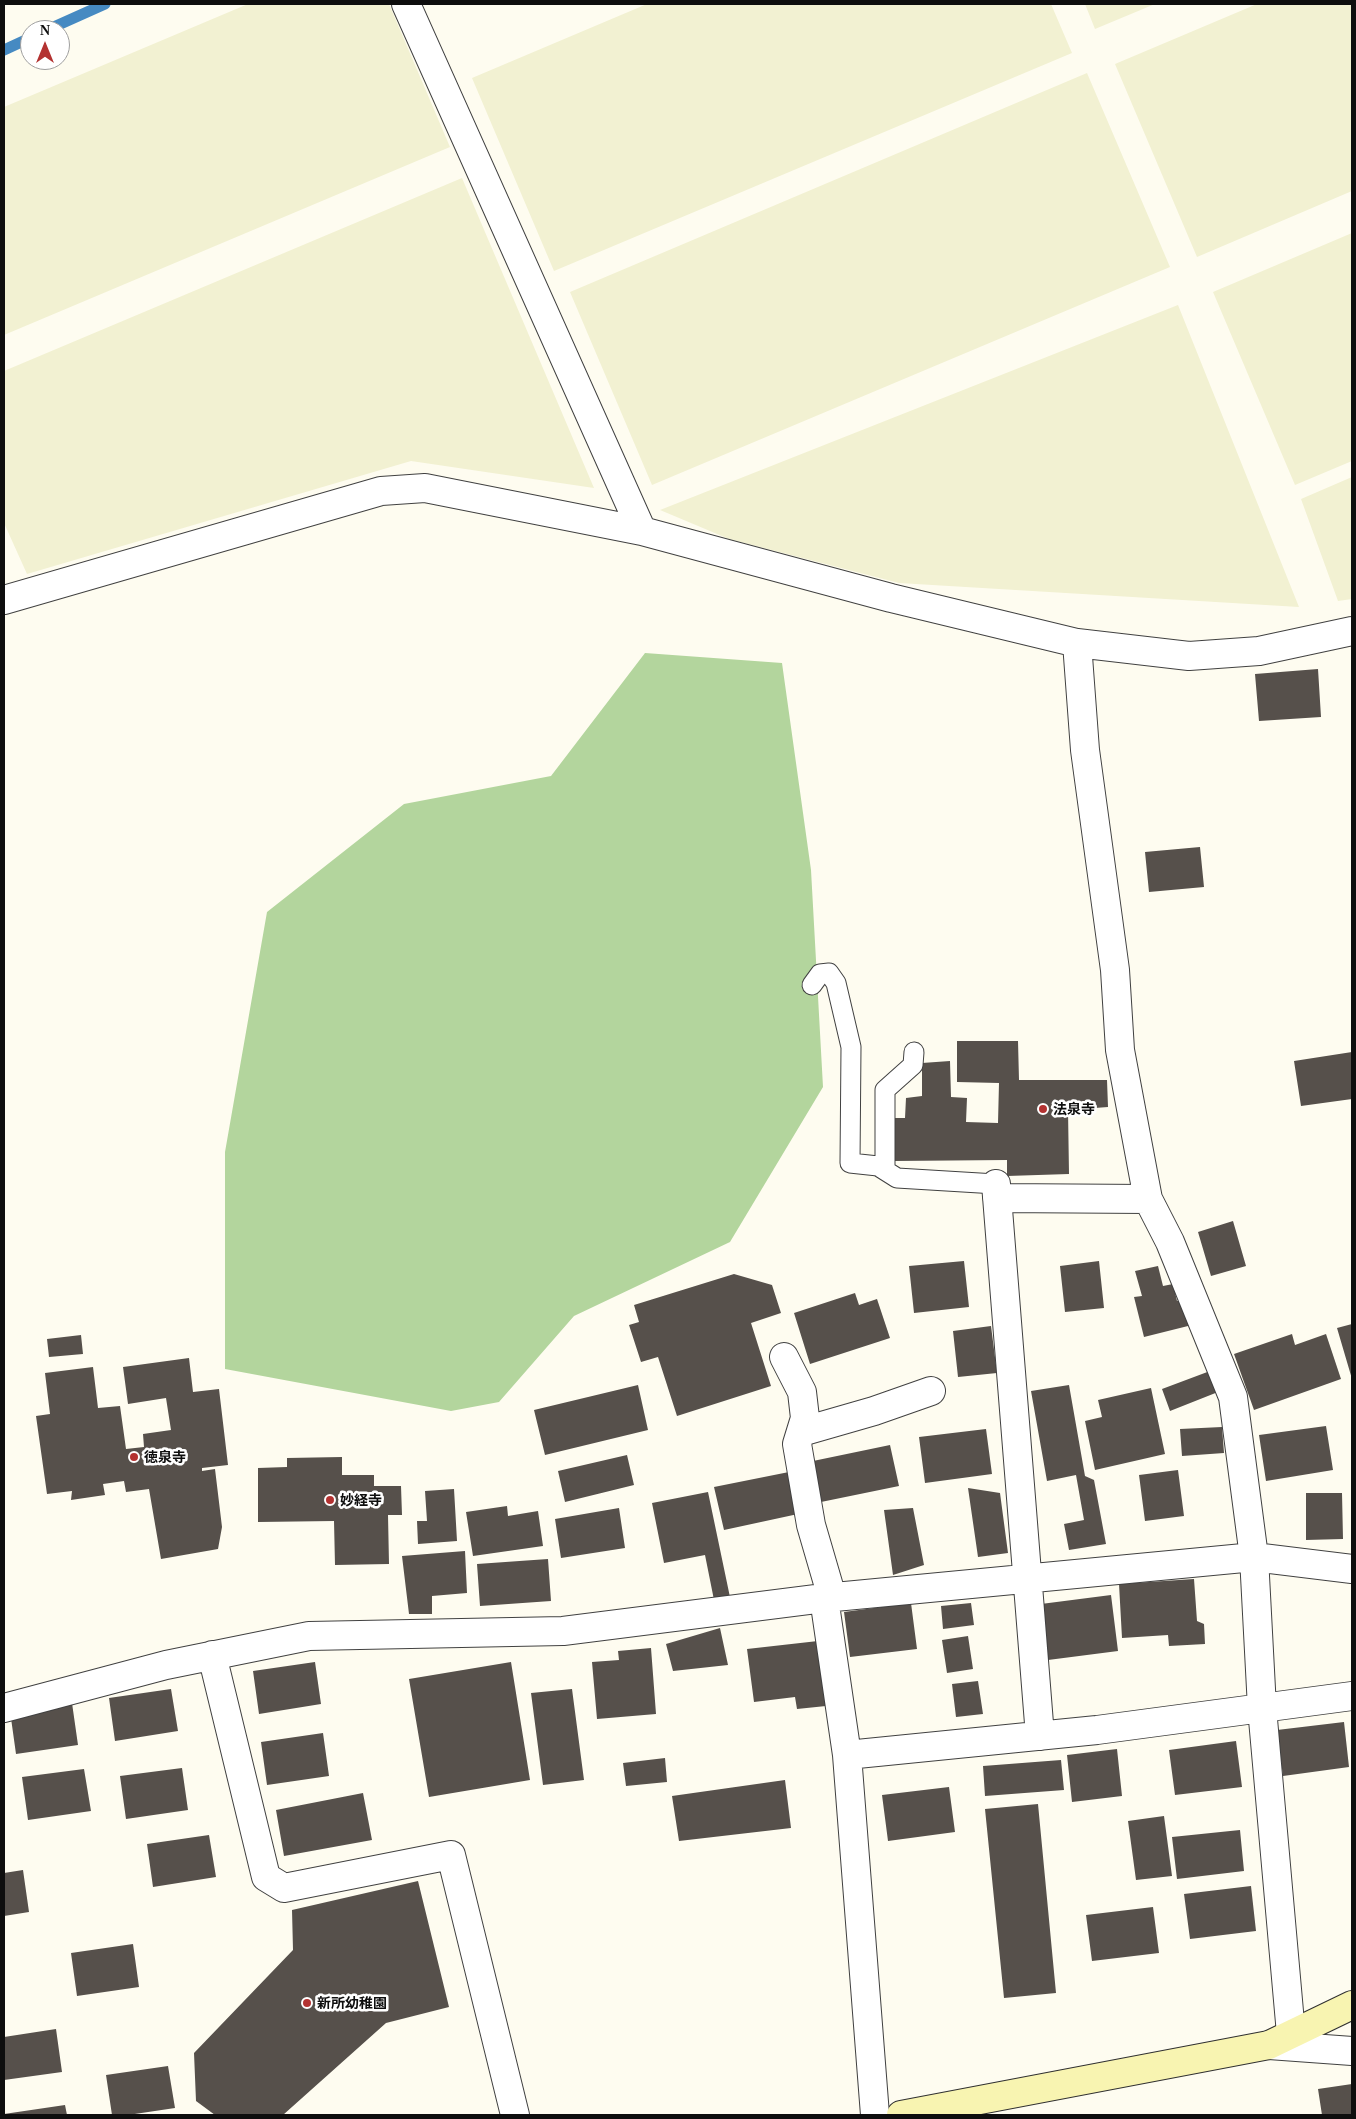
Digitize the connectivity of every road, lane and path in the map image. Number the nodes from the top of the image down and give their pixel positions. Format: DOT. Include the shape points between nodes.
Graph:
graph roads {
  1 [pos="406,4"];
  2 [pos="642,531"];
  3 [pos="4,600"];
  4 [pos="1352,631"];
  5 [pos="1077,644"];
  6 [pos="812,985"];
  7 [pos="914,1052"];
  8 [pos="885,1170"];
  9 [pos="997,1191"];
  10 [pos="1148,1199"];
  11 [pos="784,1357"];
  12 [pos="931,1391"];
  13 [pos="801,1432"];
  14 [pos="1254,1557"];
  15 [pos="1352,1569"];
  16 [pos="1027,1579"];
  17 [pos="828,1598"];
  18 [pos="212,1655"];
  19 [pos="1352,1696"];
  20 [pos="4,1708"];
  21 [pos="1262,1708"];
  22 [pos="1040,1736"];
  23 [pos="846,1755"];
  24 [pos="1352,2004"];
  25 [pos="1280,2039"];
  26 [pos="1352,2051"];
  27 [pos="515,2115"];
  28 [pos="876,2115"];
  29 [pos="901,2115"];
  1 -- 2 [label="street"];
  2 -- 3 [label="street" via="425,488 380,491"];
  2 -- 5 [label="street"];
  4 -- 5 [label="street" via="1259,651 1189,656"];
  5 -- 10 [label="street" via="1085,750 1115,970 1120,1050"];
  6 -- 8 [label="lane" via="820,974 829,973 836,983 851,1047 850,1163 878,1166"];
  7 -- 8 [label="lane" via="913,1065 886,1090"];
  8 -- 9 [label="lane" via="897,1178"];
  9 -- 10 [label="street"];
  9 -- 16 [label="street"];
  10 -- 14 [label="street" via="1170,1242 1233,1397"];
  11 -- 13 [label="street" via="802,1392 805,1418"];
  12 -- 13 [label="street" via="874,1412"];
  13 -- 17 [label="street" via="797,1444"];
  14 -- 15 [label="street"];
  14 -- 16 [label="street"];
  14 -- 21 [label="street"];
  16 -- 17 [label="street"];
  16 -- 22 [label="street"];
  17 -- 18 [label="street" via="563,1631 309,1636"];
  17 -- 23 [label="street"];
  18 -- 20 [label="street"];
  18 -- 27 [label="street" via="266,1877 284,1888 451,1855"];
  19 -- 21 [label="street"];
  21 -- 22 [label="street"];
  21 -- 25 [label="street"];
  22 -- 23 [label="street"];
  23 -- 28 [label="street"];
  24 -- 25 [label="street"];
  25 -- 26 [label="street"];
  25 -- 29 [label="street"];
}
